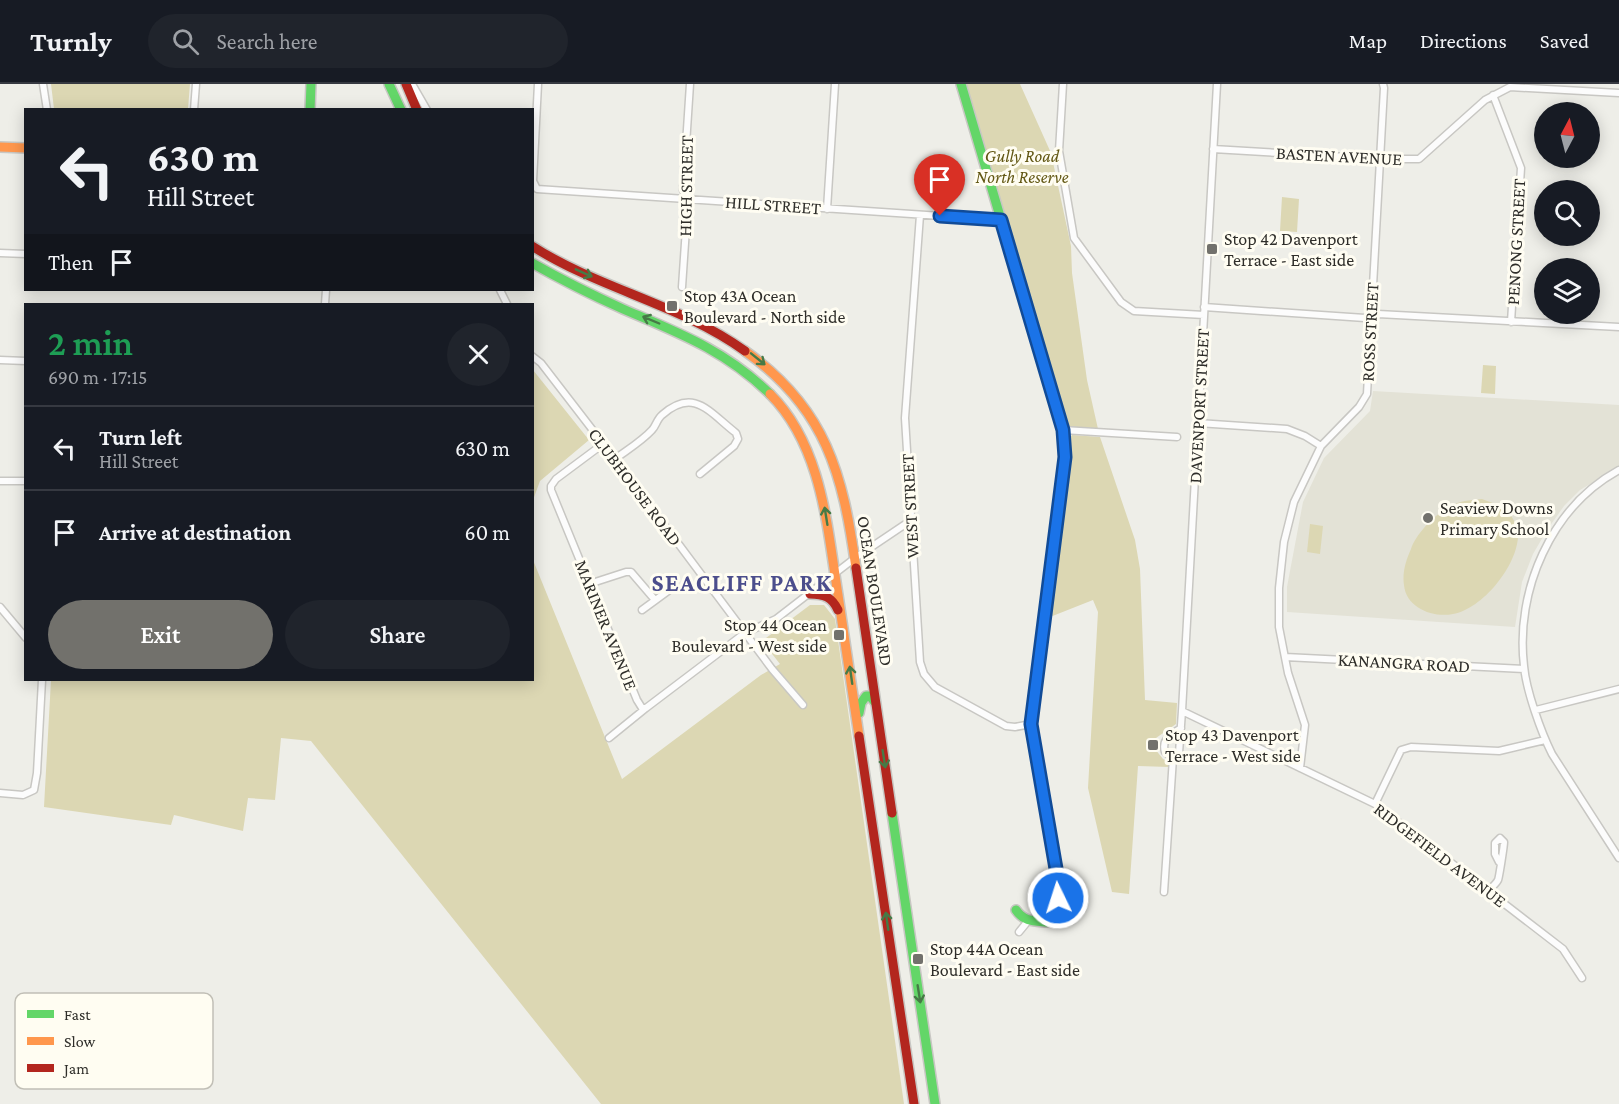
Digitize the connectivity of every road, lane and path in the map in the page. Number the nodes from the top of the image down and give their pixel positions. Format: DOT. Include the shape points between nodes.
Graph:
graph roads {
  1 [pos="43,84"];
  2 [pos="196,84"];
  3 [pos="311,84"];
  4 [pos="389,84"];
  5 [pos="406,84"];
  6 [pos="412,84"];
  7 [pos="538,84"];
  8 [pos="690,84"];
  9 [pos="835,84"];
  10 [pos="961,84"];
  11 [pos="1063,84"];
  12 [pos="1217,84"];
  13 [pos="1383,84"];
  14 [pos="1619,93"];
  15 [pos="1493,95"];
  16 [pos="47,108"];
  17 [pos="194,108"];
  18 [pos="310,108"];
  19 [pos="400,108"];
  20 [pos="416,108"];
  21 [pos="426,108"];
  22 [pos="0,147"];
  23 [pos="24,148"];
  24 [pos="534,149"];
  25 [pos="1213,150"];
  26 [pos="1380,159"];
  27 [pos="534,184"];
  28 [pos="688,200"];
  29 [pos="826,209"];
  30 [pos="920,215"];
  31 [pos="1001,220"];
  32 [pos="534,247"];
  33 [pos="0,253"];
  34 [pos="24,254"];
  35 [pos="534,264"];
  36 [pos="682,287"];
  37 [pos="1204,307"];
  38 [pos="1204,315"];
  39 [pos="1371,317"];
  40 [pos="1512,322"];
  41 [pos="1619,327"];
  42 [pos="534,358"];
  43 [pos="0,360"];
  44 [pos="24,361"];
  45 [pos="1198,423"];
  46 [pos="1063,430"];
  47 [pos="1177,437"];
  48 [pos="603,444"];
  49 [pos="1321,446"];
  50 [pos="615,459"];
  51 [pos="1619,470"];
  52 [pos="700,474"];
  53 [pos="0,481"];
  54 [pos="24,481"];
  55 [pos="910,521"];
  56 [pos="855,558"];
  57 [pos="836,574"];
  58 [pos="589,584"];
  59 [pos="672,588"];
  60 [pos="810,594"];
  61 [pos="655,600"];
  62 [pos="0,607"];
  63 [pos="642,610"];
  64 [pos="745,633"];
  65 [pos="844,633"];
  66 [pos="24,636"];
  67 [pos="1285,657"];
  68 [pos="1524,669"];
  69 [pos="42,681"];
  70 [pos="1619,689"];
  71 [pos="875,702"];
  72 [pos="803,705"];
  73 [pos="646,708"];
  74 [pos="1536,710"];
  75 [pos="1182,711"];
  76 [pos="1031,724"];
  77 [pos="1181,728"];
  78 [pos="859,733"];
  79 [pos="609,738"];
  80 [pos="1545,740"];
  81 [pos="1173,758"];
  82 [pos="1300,768"];
  83 [pos="0,793"];
  84 [pos="1375,804"];
  85 [pos="1619,858"];
  86 [pos="1500,862"];
  87 [pos="1488,891"];
  88 [pos="1164,892"];
  89 [pos="1016,910"];
  90 [pos="1028,921"];
  91 [pos="1019,932"];
  92 [pos="1582,978"];
  93 [pos="914,1104"];
  94 [pos="935,1104"];
  1 -- 16 [label="street"];
  2 -- 17 [label="street"];
  3 -- 18 [label="main road"];
  4 -- 19 [label="main road"];
  5 -- 20 [label="main road"];
  6 -- 21 [label="street"];
  7 -- 24 [label="street, HILL STREET"];
  8 -- 28 [label="street, HIGH STREET" via="683,190"];
  9 -- 29 [label="street"];
  10 -- 31 [label="main road"];
  11 -- 38 [label="street" via="1059,151 1076,242 1129,309"];
  12 -- 25 [label="street, DAVENPORT STREET"];
  13 -- 26 [label="street, ROSS STREET"];
  14 -- 15 [label="street, BASTEN AVENUE" via="1510,87"];
  15 -- 26 [label="street, BASTEN AVENUE" via="1419,159"];
  15 -- 40 [label="street, PENONG STREET" via="1521,168"];
  22 -- 23 [label="main road"];
  25 -- 26 [label="street, BASTEN AVENUE"];
  25 -- 37 [label="street, DAVENPORT STREET"];
  26 -- 39 [label="street, ROSS STREET"];
  27 -- 28 [label="street, HILL STREET" via="537,189 546,190"];
  28 -- 29 [label="street, HILL STREET"];
  28 -- 36 [label="street, HIGH STREET"];
  29 -- 30 [label="street, HILL STREET"];
  30 -- 31 [label="street, HILL STREET"];
  30 -- 55 [label="street, WEST STREET" via="905,418"];
  31 -- 46 [label="main road"];
  32 -- 56 [label="main road, OCEAN BOULEVARD, one-way" via="562,264 705,326 757,357 777,376 796,395 826,443 837,470"];
  33 -- 34 [label="street"];
  57 -- 35 [label="main road, OCEAN BOULEVARD, one-way" via="819,477 809,449 799,429 764,386 746,369 698,341 588,293"];
  37 -- 38 [label="street, DAVENPORT STREET"];
  37 -- 39 [label="street"];
  38 -- 45 [label="street, DAVENPORT STREET"];
  39 -- 40 [label="street" via="1378,314"];
  39 -- 49 [label="street, ROSS STREET" via="1367,394"];
  40 -- 41 [label="street"];
  42 -- 48 [label="street, CLUBHOUSE ROAD"];
  43 -- 44 [label="street"];
  45 -- 49 [label="street" via="1287,429"];
  45 -- 75 [label="street, DAVENPORT STREET"];
  46 -- 47 [label="street"];
  46 -- 76 [label="main road" via="1065,457"];
  48 -- 50 [label="street, CLUBHOUSE ROAD"];
  48 -- 58 [label="street, MARINER AVENUE" via="551,486"];
  49 -- 67 [label="street, ROSS STREET" via="1294,502 1284,542 1279,627"];
  50 -- 52 [label="street" via="652,430 659,417 687,401 704,407 736,433 738,440"];
  50 -- 64 [label="street, CLUBHOUSE ROAD"];
  51 -- 68 [label="street" via="1569,512 1544,551 1527,595"];
  53 -- 54 [label="street"];
  55 -- 56 [label="street, MARINER AVENUE"];
  55 -- 76 [label="street, WEST STREET" via="924,674 935,687 1006,726"];
  56 -- 57 [label="street, MARINER AVENUE"];
  56 -- 71 [label="main road, OCEAN BOULEVARD"];
  57 -- 60 [label="street, MARINER AVENUE"];
  57 -- 65 [label="main road, OCEAN BOULEVARD"];
  58 -- 61 [label="street" via="632,572"];
  58 -- 73 [label="street, MARINER AVENUE" via="637,700"];
  59 -- 61 [label="street"];
  60 -- 64 [label="street, MARINER AVENUE" via="776,619"];
  60 -- 65 [label="main road" via="823,594 833,600"];
  61 -- 63 [label="street"];
  62 -- 66 [label="street"];
  64 -- 72 [label="street, CLUBHOUSE ROAD"];
  64 -- 73 [label="street, MARINER AVENUE"];
  78 -- 65 [label="main road, OCEAN BOULEVARD, one-way"];
  67 -- 68 [label="street, KANANGRA ROAD"];
  67 -- 82 [label="street, ROSS STREET" via="1305,725"];
  68 -- 74 [label="street"];
  69 -- 83 [label="street" via="34,790 23,795"];
  70 -- 74 [label="street"];
  71 -- 78 [label="main road" via="870,696 863,698"];
  71 -- 94 [label="main road, OCEAN BOULEVARD, one-way"];
  73 -- 79 [label="street"];
  74 -- 80 [label="street"];
  75 -- 77 [label="street, DAVENPORT STREET"];
  75 -- 82 [label="street, RIDGEFIELD AVENUE"];
  76 -- 90 [label="main road" via="1059,886 1057,914 1047,922"];
  77 -- 81 [label="street, DAVENPORT STREET" via="1179,753"];
  77 -- 81 [label="street, DAVENPORT STREET" via="1165,739 1163,746"];
  93 -- 78 [label="main road, OCEAN BOULEVARD, one-way"];
  80 -- 84 [label="street" via="1499,751 1411,747 1401,750"];
  80 -- 85 [label="street"];
  81 -- 88 [label="street, DAVENPORT STREET"];
  82 -- 84 [label="street, RIDGEFIELD AVENUE"];
  84 -- 87 [label="street, RIDGEFIELD AVENUE"];
  86 -- 87 [label="street" via="1499,879"];
  87 -- 92 [label="street, RIDGEFIELD AVENUE" via="1563,949"];
  89 -- 90 [label="main road" via="1020,918"];
  90 -- 91 [label="street"];
}
